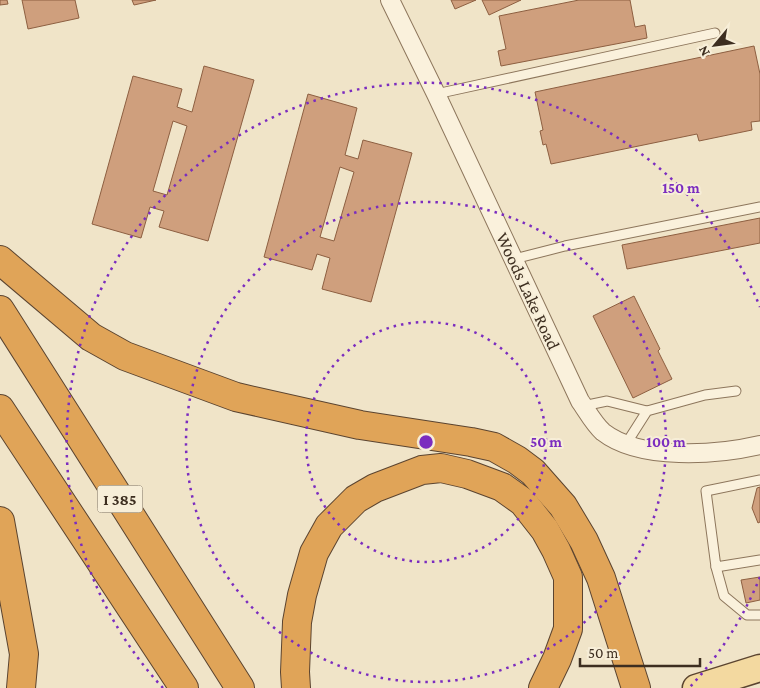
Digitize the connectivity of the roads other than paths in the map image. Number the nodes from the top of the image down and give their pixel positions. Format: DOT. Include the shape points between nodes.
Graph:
graph roads {
  1 [pos="390,0"];
  2 [pos="715,33"];
  3 [pos="436,94"];
  4 [pos="760,207"];
  5 [pos="514,259"];
  6 [pos="0,260"];
  7 [pos="0,310"];
  8 [pos="736,391"];
  9 [pos="583,406"];
  10 [pos="0,409"];
  11 [pos="647,411"];
  12 [pos="626,444"];
  13 [pos="760,445"];
  14 [pos="760,480"];
  15 [pos="0,521"];
  16 [pos="760,560"];
  17 [pos="716,568"];
  18 [pos="760,615"];
  19 [pos="760,668"];
  20 [pos="21,688"];
  21 [pos="184,688"];
  22 [pos="240,688"];
  23 [pos="296,688"];
  24 [pos="543,688"];
  25 [pos="636,688"];
  26 [pos="696,688"];
  1 -- 3 [label="street, Woods Lake Road"];
  2 -- 3 [label="lane"];
  3 -- 5 [label="street, Woods Lake Road"];
  4 -- 5 [label="lane"];
  5 -- 9 [label="street, Woods Lake Road"];
  6 -- 25 [label="highway" via="91,337 125,356 236,397 360,425 494,447 517,460 533,472 563,506 584,541 601,578"];
  7 -- 22 [label="highway, I 385"];
  8 -- 11 [label="lane" via="705,395"];
  9 -- 11 [label="lane" via="607,401"];
  9 -- 12 [label="street, Woods Lake Road" via="602,430"];
  10 -- 21 [label="highway, I 385"];
  11 -- 12 [label="lane"];
  12 -- 13 [label="street, Woods Lake Road" via="656,451 688,453"];
  14 -- 17 [label="lane" via="706,491"];
  15 -- 20 [label="highway" via="24,654"];
  16 -- 17 [label="lane"];
  17 -- 18 [label="lane" via="724,596 747,615"];
  19 -- 26 [label="main road"];
  23 -- 24 [label="highway" via="297,622 302,594 314,553 329,526 356,499 375,488 422,470 441,468 502,486 523,502 556,550 568,577 568,628"];
}
